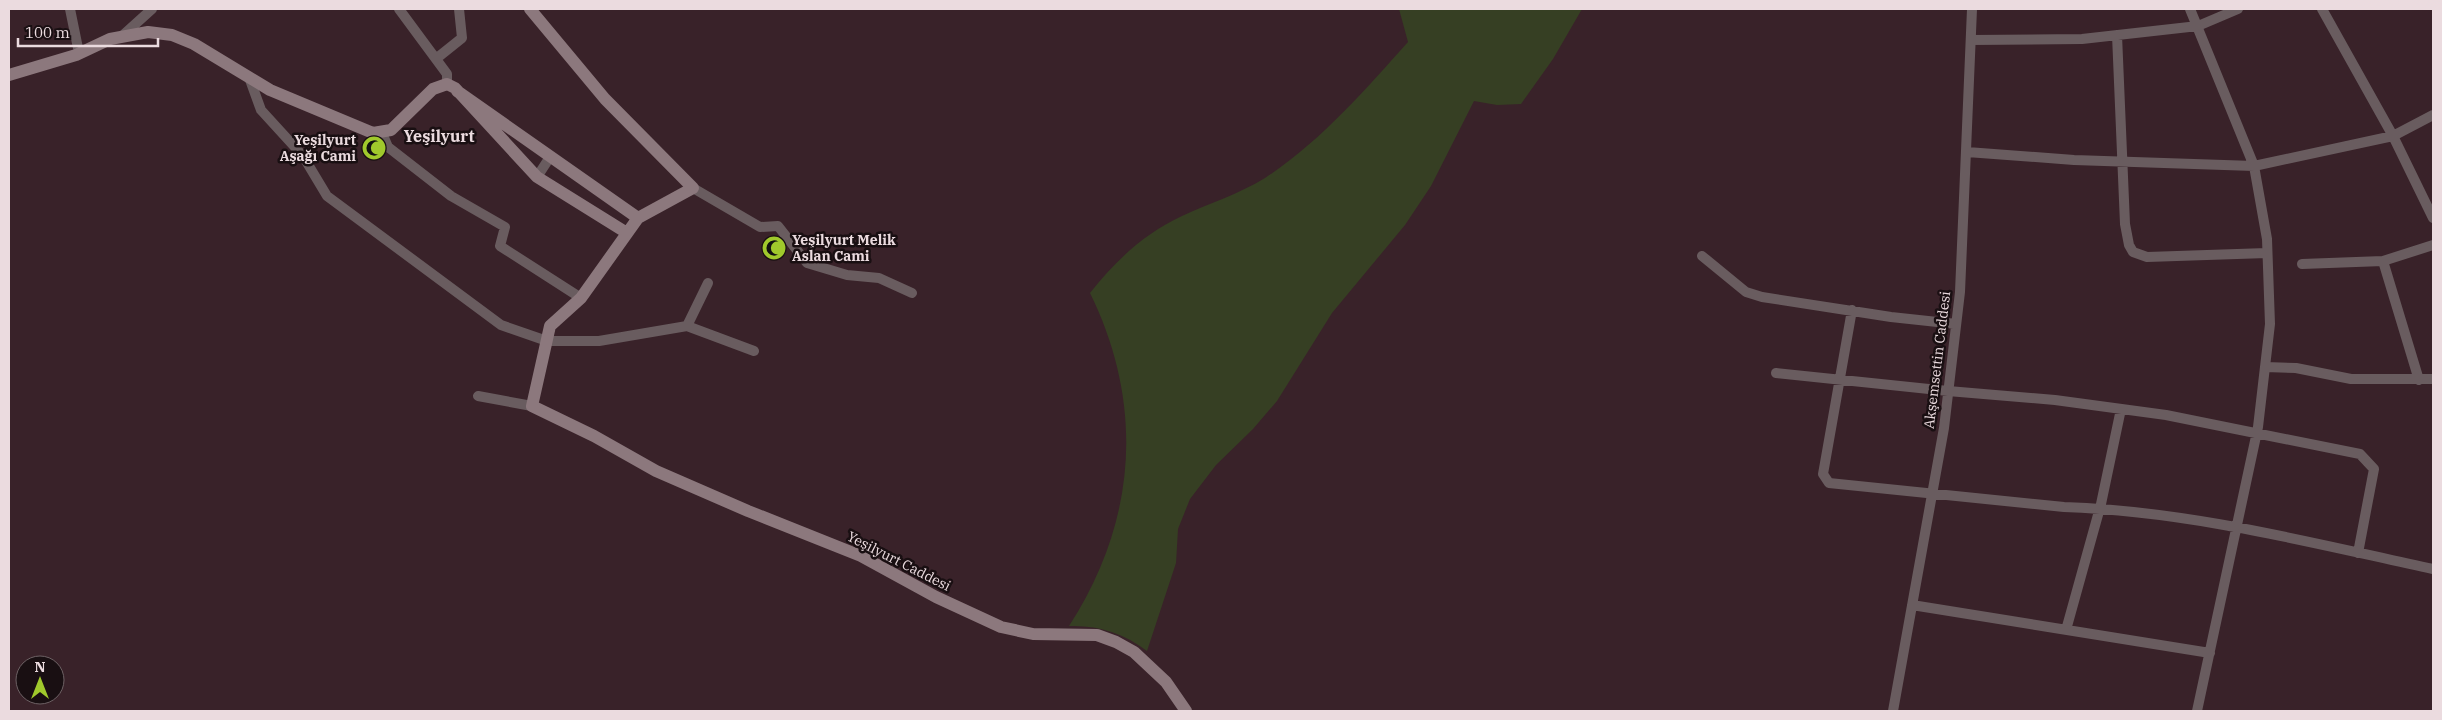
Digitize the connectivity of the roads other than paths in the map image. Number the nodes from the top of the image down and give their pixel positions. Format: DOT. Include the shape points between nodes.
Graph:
graph roads {
  1 [pos="70,9"];
  2 [pos="152,9"];
  3 [pos="399,9"];
  4 [pos="459,9"];
  5 [pos="530,9"];
  6 [pos="1972,9"];
  7 [pos="2190,9"];
  8 [pos="2238,9"];
  9 [pos="2322,9"];
  10 [pos="2198,26"];
  11 [pos="2117,35"];
  12 [pos="121,37"];
  13 [pos="1972,40"];
  14 [pos="79,53"];
  15 [pos="437,58"];
  16 [pos="9,75"];
  17 [pos="249,76"];
  18 [pos="452,88"];
  19 [pos="2433,115"];
  20 [pos="513,131"];
  21 [pos="382,133"];
  22 [pos="2393,136"];
  23 [pos="504,143"];
  24 [pos="1967,152"];
  25 [pos="550,156"];
  26 [pos="2122,162"];
  27 [pos="2254,166"];
  28 [pos="537,177"];
  29 [pos="693,188"];
  30 [pos="638,218"];
  31 [pos="2433,218"];
  32 [pos="627,232"];
  33 [pos="2433,245"];
  34 [pos="2267,253"];
  35 [pos="1702,256"];
  36 [pos="2383,261"];
  37 [pos="2302,264"];
  38 [pos="708,283"];
  39 [pos="912,293"];
  40 [pos="581,298"];
  41 [pos="1852,310"];
  42 [pos="1956,324"];
  43 [pos="687,326"];
  44 [pos="547,341"];
  45 [pos="754,352"];
  46 [pos="2265,367"];
  47 [pos="1776,373"];
  48 [pos="1840,379"];
  49 [pos="2433,379"];
  50 [pos="2419,380"];
  51 [pos="1948,391"];
  52 [pos="478,396"];
  53 [pos="532,406"];
  54 [pos="2121,408"];
  55 [pos="2257,432"];
  56 [pos="1932,494"];
  57 [pos="2100,508"];
  58 [pos="2238,528"];
  59 [pos="2358,553"];
  60 [pos="2433,569"];
  61 [pos="1912,605"];
  62 [pos="2066,630"];
  63 [pos="2210,653"];
  64 [pos="1186,711"];
  65 [pos="1893,711"];
  66 [pos="2197,711"];
  1 -- 14 [label="street"];
  2 -- 12 [label="street"];
  3 -- 15 [label="street"];
  4 -- 15 [label="street" via="462,38"];
  5 -- 29 [label="street" via="605,99"];
  6 -- 13 [label="street, Akşemsettin Caddesi"];
  7 -- 10 [label="street"];
  8 -- 10 [label="street"];
  9 -- 22 [label="street"];
  10 -- 11 [label="street"];
  10 -- 27 [label="street"];
  11 -- 13 [label="street" via="2082,39"];
  11 -- 26 [label="street"];
  12 -- 14 [label="street"];
  12 -- 17 [label="street" via="148,32 172,35"];
  13 -- 24 [label="street, Akşemsettin Caddesi"];
  14 -- 16 [label="street"];
  15 -- 18 [label="street"];
  17 -- 21 [label="street" via="270,90 364,130"];
  17 -- 44 [label="street" via="261,110 303,156 327,196 501,325"];
  18 -- 20 [label="street"];
  18 -- 21 [label="street" via="433,89 392,130"];
  18 -- 23 [label="street"];
  19 -- 22 [label="street"];
  20 -- 23 [label="street"];
  20 -- 25 [label="street"];
  21 -- 40 [label="street" via="388,147 451,196 505,227 500,246"];
  22 -- 27 [label="street"];
  22 -- 31 [label="street"];
  23 -- 28 [label="street"];
  24 -- 26 [label="street"];
  24 -- 42 [label="street, Akşemsettin Caddesi"];
  25 -- 28 [label="street"];
  25 -- 30 [label="street"];
  26 -- 27 [label="street"];
  26 -- 34 [label="street" via="2125,224 2132,252 2147,257"];
  27 -- 34 [label="street"];
  28 -- 32 [label="street"];
  29 -- 30 [label="street"];
  29 -- 39 [label="street" via="760,227 778,226 807,263 847,275 879,278"];
  30 -- 32 [label="street"];
  32 -- 40 [label="street"];
  33 -- 36 [label="street"];
  34 -- 46 [label="street" via="2270,324"];
  35 -- 41 [label="street" via="1746,292"];
  36 -- 37 [label="street"];
  36 -- 50 [label="street"];
  38 -- 43 [label="street"];
  40 -- 44 [label="street" via="550,326"];
  41 -- 42 [label="street"];
  41 -- 48 [label="street"];
  42 -- 51 [label="street, Akşemsettin Caddesi"];
  43 -- 44 [label="street" via="599,341"];
  43 -- 45 [label="street"];
  44 -- 53 [label="street"];
  46 -- 50 [label="street" via="2296,368 2351,379"];
  46 -- 55 [label="street"];
  47 -- 48 [label="street"];
  48 -- 51 [label="street"];
  48 -- 56 [label="street" via="1823,478 1836,485"];
  49 -- 50 [label="street"];
  51 -- 54 [label="street"];
  51 -- 56 [label="street, Akşemsettin Caddesi"];
  52 -- 53 [label="street"];
  53 -- 64 [label="street, Yeşilyurt Caddesi" via="656,471 862,556 936,598 1001,627 1034,634 1097,636 1116,642 1134,652 1166,682"];
  54 -- 55 [label="street"];
  54 -- 57 [label="street"];
  55 -- 58 [label="street"];
  55 -- 59 [label="street" via="2360,454 2374,469"];
  56 -- 57 [label="street"];
  56 -- 61 [label="street, Akşemsettin Caddesi"];
  57 -- 58 [label="street"];
  57 -- 62 [label="street"];
  58 -- 59 [label="street"];
  58 -- 63 [label="street"];
  59 -- 60 [label="street"];
  61 -- 62 [label="street"];
  61 -- 65 [label="street, Akşemsettin Caddesi"];
  62 -- 63 [label="street"];
  63 -- 66 [label="street"];
}
